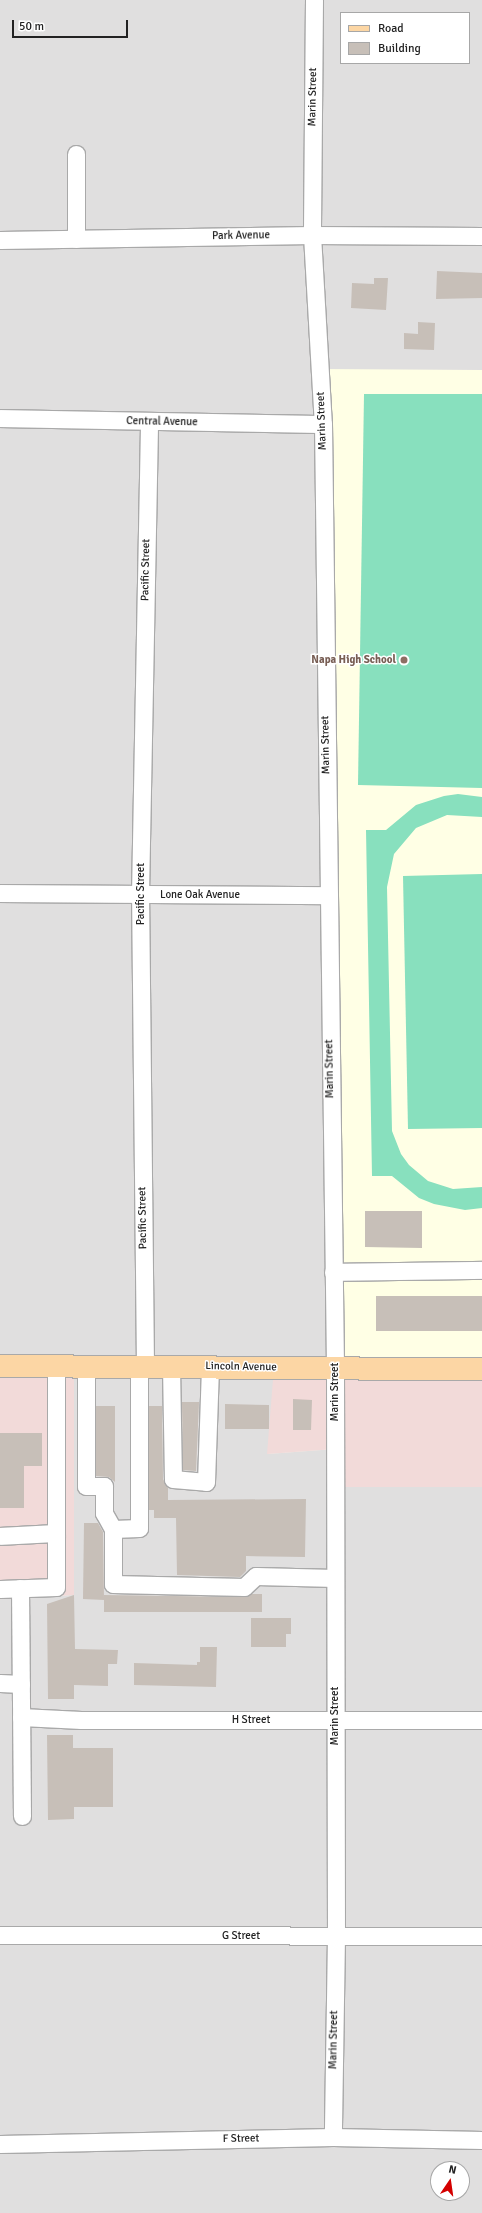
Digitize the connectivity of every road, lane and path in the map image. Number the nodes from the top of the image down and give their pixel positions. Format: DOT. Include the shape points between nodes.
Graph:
graph roads {
  1 [pos="314,0"];
  2 [pos="76,154"];
  3 [pos="312,235"];
  4 [pos="482,236"];
  5 [pos="76,239"];
  6 [pos="0,240"];
  7 [pos="0,418"];
  8 [pos="149,422"];
  9 [pos="323,424"];
  10 [pos="0,893"];
  11 [pos="140,894"];
  12 [pos="327,895"];
  13 [pos="482,1270"];
  14 [pos="333,1272"];
  15 [pos="0,1366"];
  16 [pos="56,1366"];
  17 [pos="86,1366"];
  18 [pos="142,1366"];
  19 [pos="171,1366"];
  20 [pos="210,1366"];
  21 [pos="335,1367"];
  22 [pos="482,1369"];
  23 [pos="113,1529"];
  24 [pos="56,1533"];
  25 [pos="0,1536"];
  26 [pos="335,1578"];
  27 [pos="20,1588"];
  28 [pos="0,1589"];
  29 [pos="0,1683"];
  30 [pos="20,1684"];
  31 [pos="21,1717"];
  32 [pos="335,1720"];
  33 [pos="482,1720"];
  34 [pos="22,1816"];
  35 [pos="0,1935"];
  36 [pos="336,1936"];
  37 [pos="482,1936"];
  38 [pos="332,2137"];
  39 [pos="482,2140"];
  40 [pos="0,2144"];
  1 -- 3 [label="street, Marin Street"];
  2 -- 5 [label="street"];
  3 -- 4 [label="street, Park Avenue"];
  3 -- 5 [label="street, Park Avenue"];
  3 -- 9 [label="street, Marin Street"];
  5 -- 6 [label="street, Park Avenue"];
  7 -- 8 [label="street, Central Avenue"];
  8 -- 9 [label="street, Central Avenue"];
  8 -- 11 [label="street, Pacific Street"];
  9 -- 12 [label="street, Marin Street"];
  10 -- 11 [label="street, Lone Oak Avenue"];
  11 -- 12 [label="street, Lone Oak Avenue"];
  11 -- 18 [label="street, Pacific Street"];
  12 -- 14 [label="street, Marin Street"];
  13 -- 14 [label="street"];
  14 -- 21 [label="street, Marin Street"];
  15 -- 16 [label="main road, Lincoln Avenue"];
  16 -- 17 [label="main road, Lincoln Avenue"];
  16 -- 24 [label="street"];
  17 -- 18 [label="main road, Lincoln Avenue"];
  17 -- 23 [label="street" via="86,1486 104,1486 104,1513"];
  18 -- 19 [label="main road, Lincoln Avenue"];
  18 -- 23 [label="street, Pacific Street" via="139,1528"];
  19 -- 20 [label="main road, Lincoln Avenue"];
  19 -- 20 [label="street" via="173,1479 206,1482"];
  20 -- 21 [label="main road, Lincoln Avenue"];
  21 -- 22 [label="main road, Lincoln Avenue"];
  21 -- 26 [label="street, Marin Street"];
  23 -- 26 [label="street" via="113,1584 244,1587 256,1576"];
  24 -- 25 [label="street"];
  24 -- 27 [label="street" via="56,1587"];
  26 -- 32 [label="street, Marin Street"];
  27 -- 28 [label="street"];
  27 -- 30 [label="street"];
  29 -- 30 [label="street"];
  30 -- 31 [label="street"];
  31 -- 32 [label="street, H Street" via="81,1720"];
  31 -- 34 [label="street"];
  32 -- 33 [label="street, H Street"];
  32 -- 36 [label="street, Marin Street"];
  35 -- 36 [label="street, G Street"];
  36 -- 37 [label="street, G Street"];
  36 -- 38 [label="street, Marin Street"];
  38 -- 39 [label="street, F Street"];
  38 -- 40 [label="street, F Street"];
}
